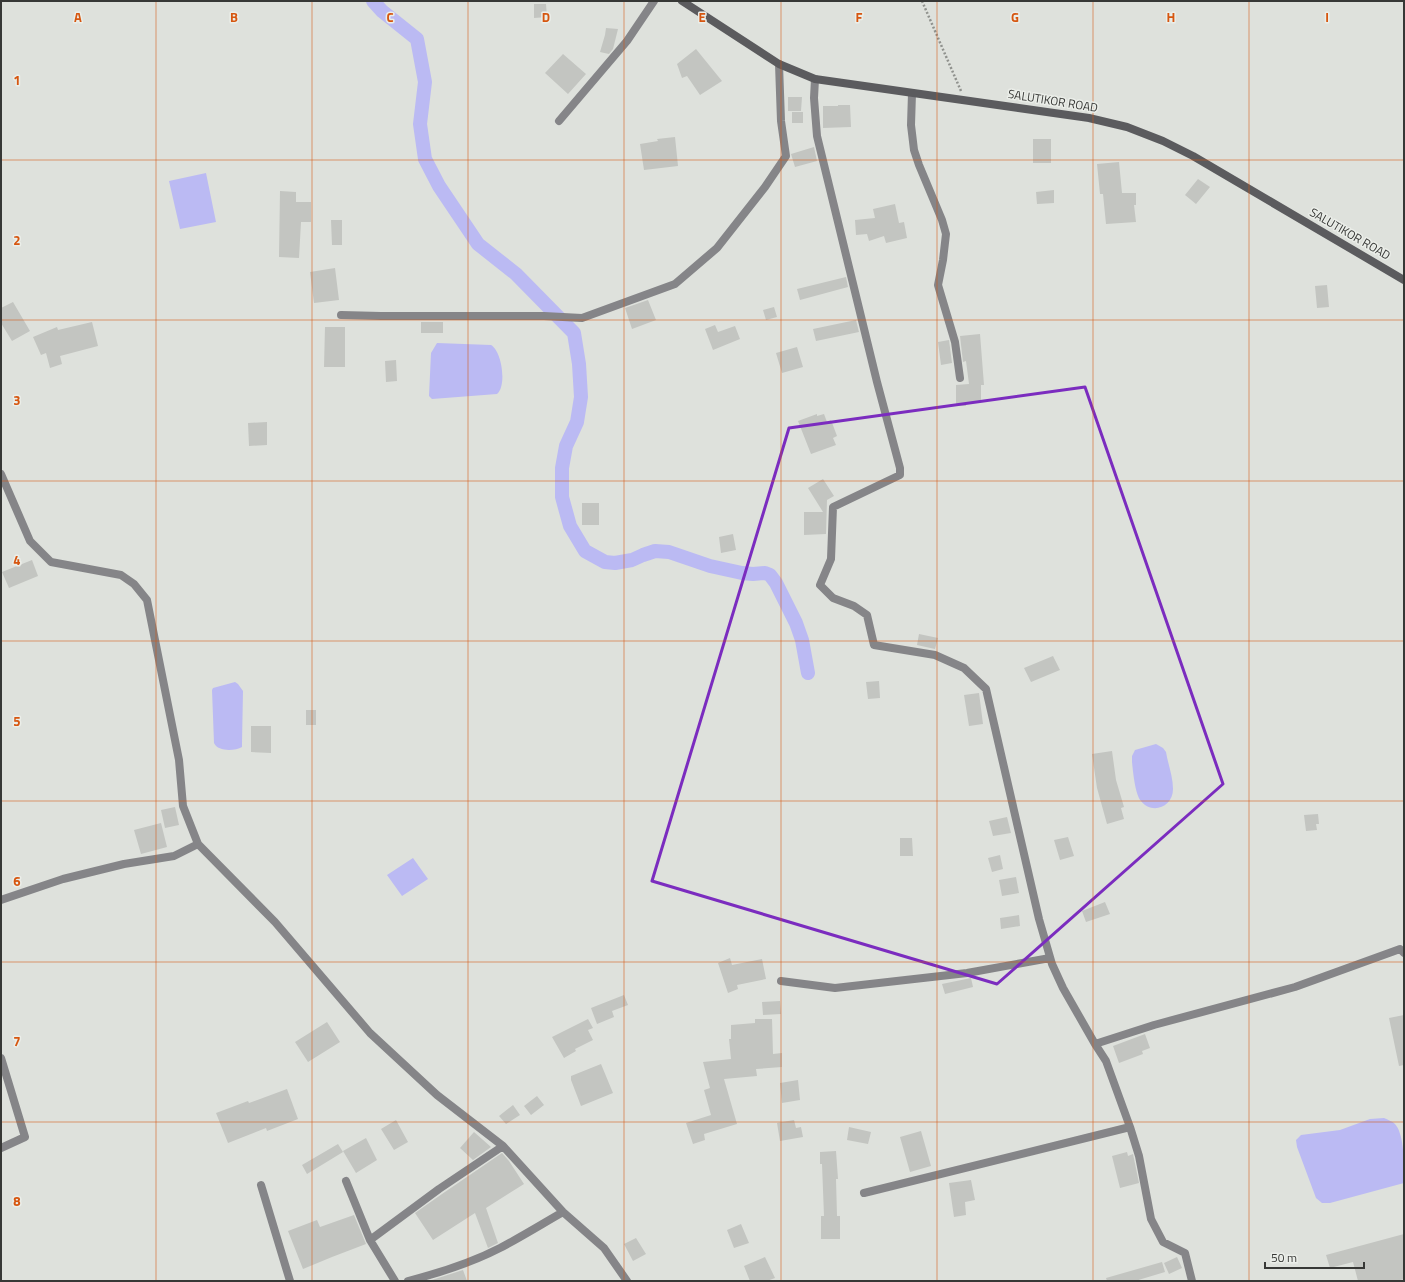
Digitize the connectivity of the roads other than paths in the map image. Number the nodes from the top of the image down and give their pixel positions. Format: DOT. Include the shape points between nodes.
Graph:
graph roads {
  1 [pos="654,1"];
  2 [pos="682,1"];
  3 [pos="779,64"];
  4 [pos="815,79"];
  5 [pos="912,93"];
  6 [pos="559,121"];
  7 [pos="1404,280"];
  8 [pos="341,315"];
  9 [pos="960,378"];
  10 [pos="1,474"];
  11 [pos="198,844"];
  12 [pos="1,900"];
  13 [pos="1404,953"];
  14 [pos="1050,958"];
  15 [pos="781,981"];
  16 [pos="1094,1044"];
  17 [pos="1,1058"];
  18 [pos="1130,1127"];
  19 [pos="503,1146"];
  20 [pos="1,1148"];
  21 [pos="346,1181"];
  22 [pos="261,1185"];
  23 [pos="864,1193"];
  24 [pos="563,1212"];
  25 [pos="370,1240"];
  26 [pos="290,1281"];
  27 [pos="395,1281"];
  28 [pos="408,1281"];
  29 [pos="627,1281"];
  30 [pos="1192,1281"];
  1 -- 6 [label="street" via="627,41"];
  2 -- 3 [label="main road, SALUTIKOR ROAD"];
  3 -- 4 [label="main road, SALUTIKOR ROAD"];
  3 -- 8 [label="street" via="786,156 717,248 675,284 582,318"];
  4 -- 5 [label="main road, SALUTIKOR ROAD"];
  4 -- 14 [label="street" via="817,136 900,468 900,474 833,507 831,559 820,585 833,598 854,606 867,615 874,645 935,655 964,668 986,689"];
  5 -- 7 [label="main road, SALUTIKOR ROAD" via="1089,118 1127,127 1193,156"];
  5 -- 9 [label="street" via="911,125 914,150 946,234 938,285 955,342"];
  10 -- 11 [label="street" via="30,542 50,562 121,574 134,584 147,600 179,760 183,806"];
  11 -- 12 [label="street" via="174,856 124,864 63,879"];
  11 -- 19 [label="street" via="275,922 370,1033 437,1094"];
  13 -- 16 [label="street" via="1400,949 1295,988 1154,1025"];
  14 -- 15 [label="street" via="967,973 835,988"];
  14 -- 16 [label="street" via="1063,988"];
  16 -- 18 [label="street" via="1106,1062"];
  17 -- 20 [label="street" via="25,1137"];
  18 -- 23 [label="street"];
  18 -- 30 [label="street" via="1139,1156 1151,1219 1163,1242 1185,1253"];
  19 -- 24 [label="street"];
  19 -- 25 [label="street"];
  21 -- 25 [label="street"];
  22 -- 26 [label="street"];
  24 -- 28 [label="street" via="500,1248"];
  24 -- 29 [label="street" via="604,1248"];
  25 -- 27 [label="street"];
}
